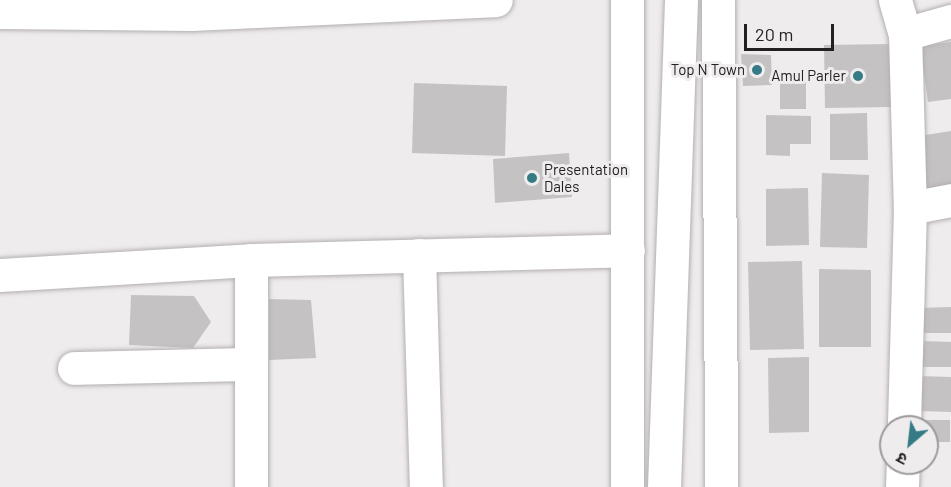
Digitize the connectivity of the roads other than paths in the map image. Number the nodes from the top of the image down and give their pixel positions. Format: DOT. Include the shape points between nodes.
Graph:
graph roads {
  1 [pos="496,0"];
  2 [pos="627,0"];
  3 [pos="681,0"];
  4 [pos="718,0"];
  5 [pos="895,0"];
  6 [pos="0,12"];
  7 [pos="951,21"];
  8 [pos="905,34"];
  9 [pos="951,200"];
  10 [pos="910,208"];
  11 [pos="628,250"];
  12 [pos="419,255"];
  13 [pos="251,260"];
  14 [pos="0,274"];
  15 [pos="251,364"];
  16 [pos="74,368"];
  17 [pos="904,415"];
  18 [pos="251,487"];
  19 [pos="426,487"];
  20 [pos="627,487"];
  21 [pos="664,487"];
  22 [pos="721,487"];
  1 -- 6 [label="street" via="191,14"];
  2 -- 11 [label="street"];
  3 -- 21 [label="street"];
  4 -- 22 [label="street"];
  5 -- 8 [label="street"];
  7 -- 8 [label="street"];
  8 -- 10 [label="street"];
  9 -- 10 [label="street"];
  10 -- 17 [label="street"];
  11 -- 12 [label="street"];
  11 -- 20 [label="street"];
  12 -- 13 [label="street"];
  12 -- 19 [label="street"];
  13 -- 14 [label="street"];
  13 -- 15 [label="street"];
  15 -- 16 [label="street"];
  15 -- 18 [label="street"];
}
